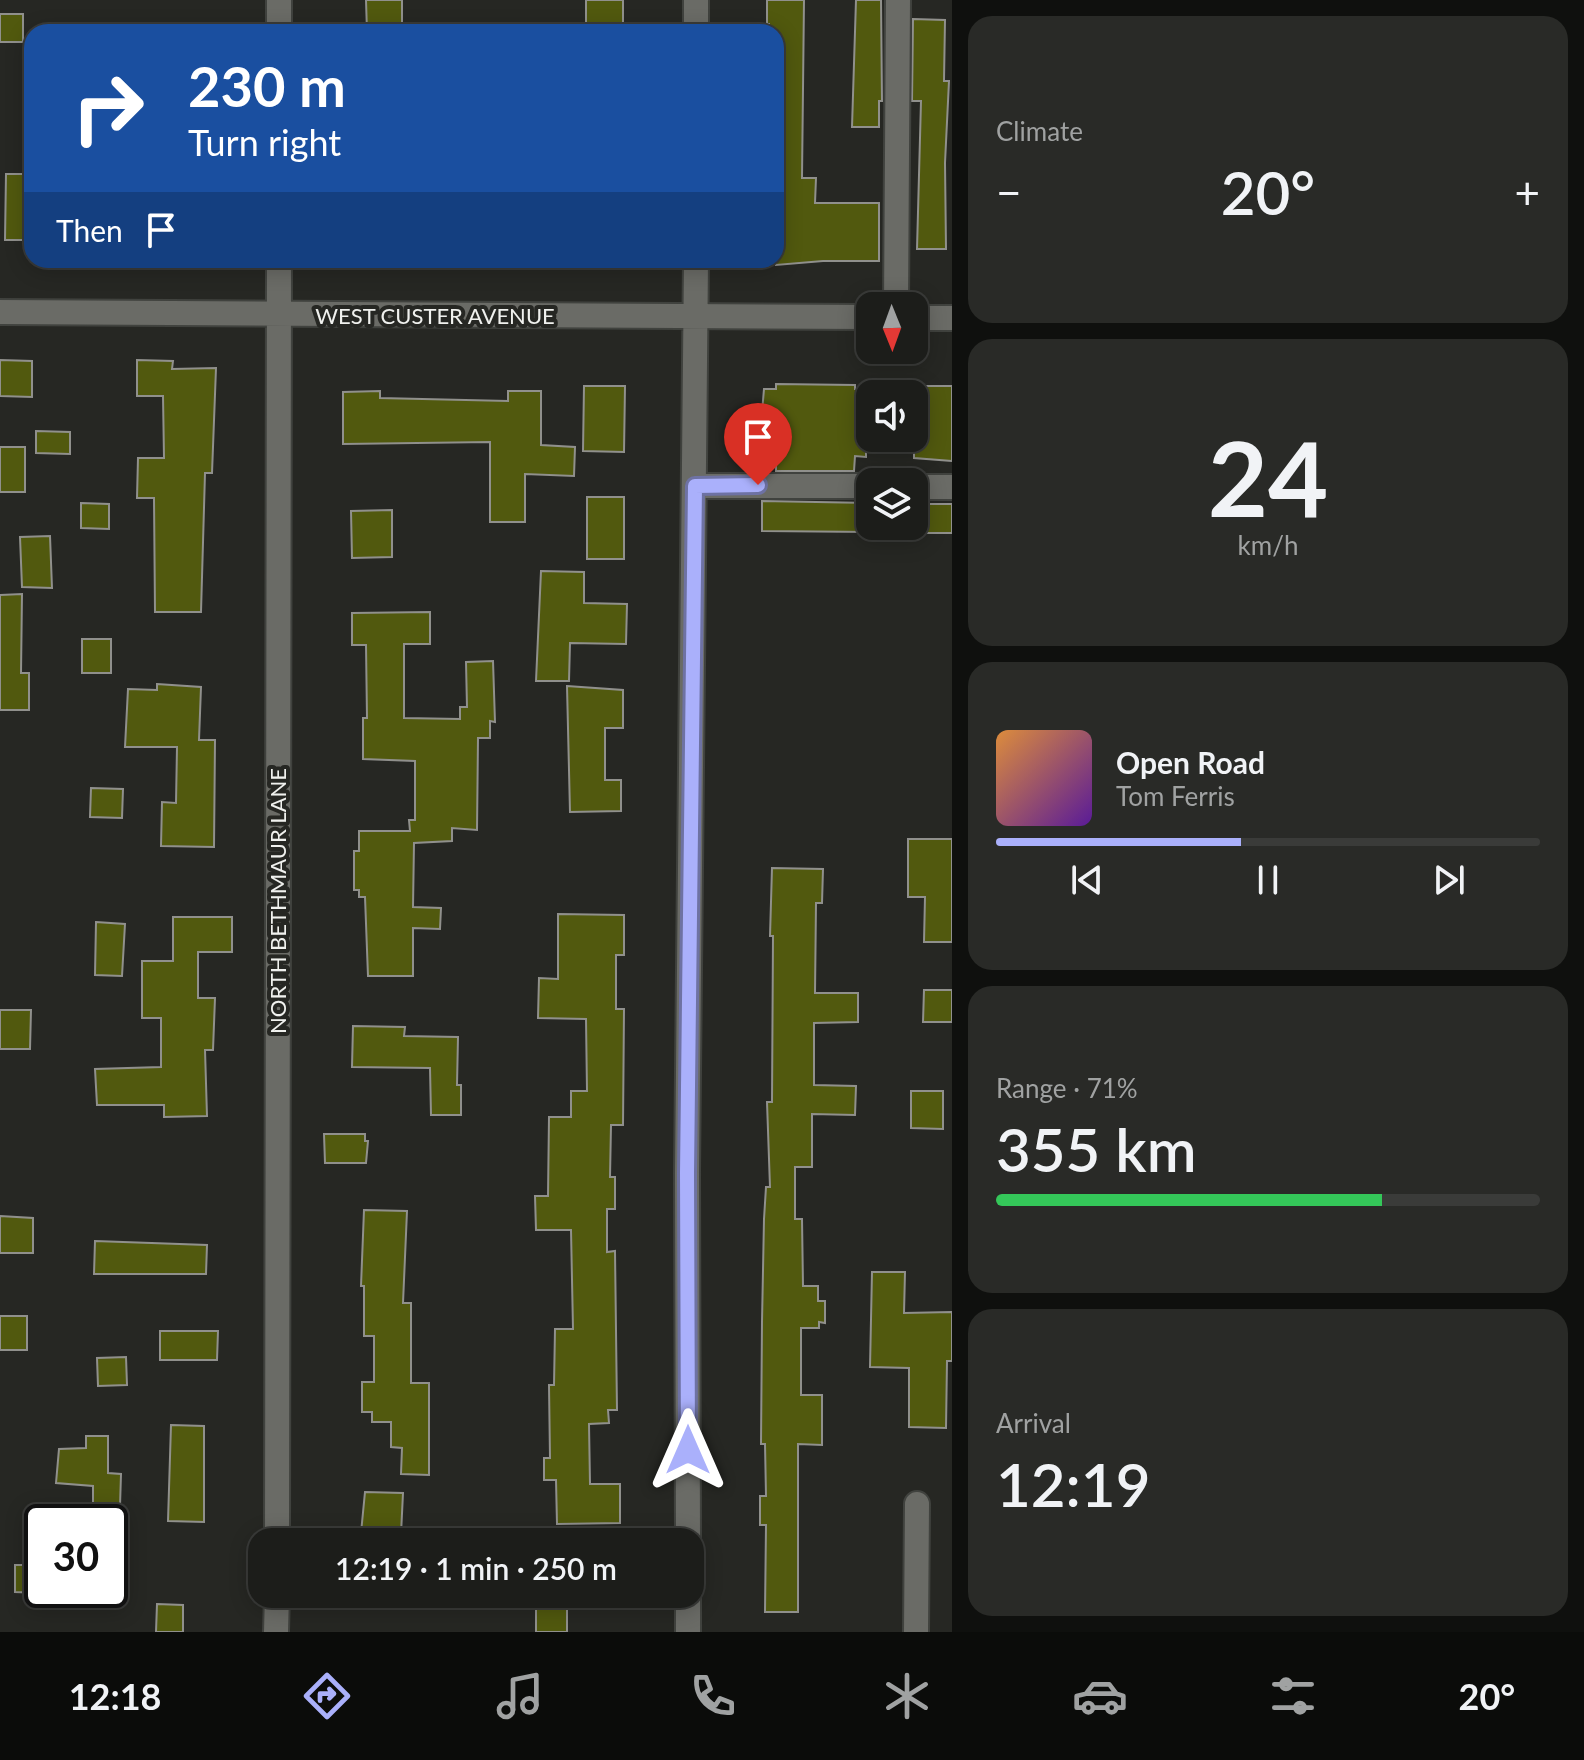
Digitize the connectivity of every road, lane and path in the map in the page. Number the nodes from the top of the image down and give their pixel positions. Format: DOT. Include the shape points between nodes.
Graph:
graph roads {
  1 [pos="279,0"];
  2 [pos="696,0"];
  3 [pos="898,0"];
  4 [pos="279,24"];
  5 [pos="696,24"];
  6 [pos="279,268"];
  7 [pos="696,268"];
  8 [pos="896,292"];
  9 [pos="0,312"];
  10 [pos="279,316"];
  11 [pos="697,316"];
  12 [pos="856,317"];
  13 [pos="928,318"];
  14 [pos="952,318"];
  15 [pos="695,486"];
  16 [pos="856,486"];
  17 [pos="928,487"];
  18 [pos="952,487"];
  19 [pos="917,1504"];
  20 [pos="277,1528"];
  21 [pos="688,1528"];
  22 [pos="277,1608"];
  23 [pos="688,1608"];
  24 [pos="276,1632"];
  25 [pos="688,1632"];
  26 [pos="916,1632"];
  1 -- 4 [label="street"];
  2 -- 5 [label="street"];
  3 -- 8 [label="street"];
  6 -- 10 [label="street, NORTH BETHMAUR LANE"];
  7 -- 11 [label="street"];
  9 -- 10 [label="street, WEST CUSTER AVENUE"];
  10 -- 11 [label="street, WEST CUSTER AVENUE"];
  10 -- 20 [label="street, NORTH BETHMAUR LANE"];
  11 -- 12 [label="street, WEST CUSTER AVENUE"];
  11 -- 15 [label="street"];
  13 -- 14 [label="street"];
  15 -- 16 [label="street"];
  15 -- 21 [label="street"];
  17 -- 18 [label="street"];
  19 -- 26 [label="street"];
  22 -- 24 [label="street"];
  23 -- 25 [label="street"];
}
